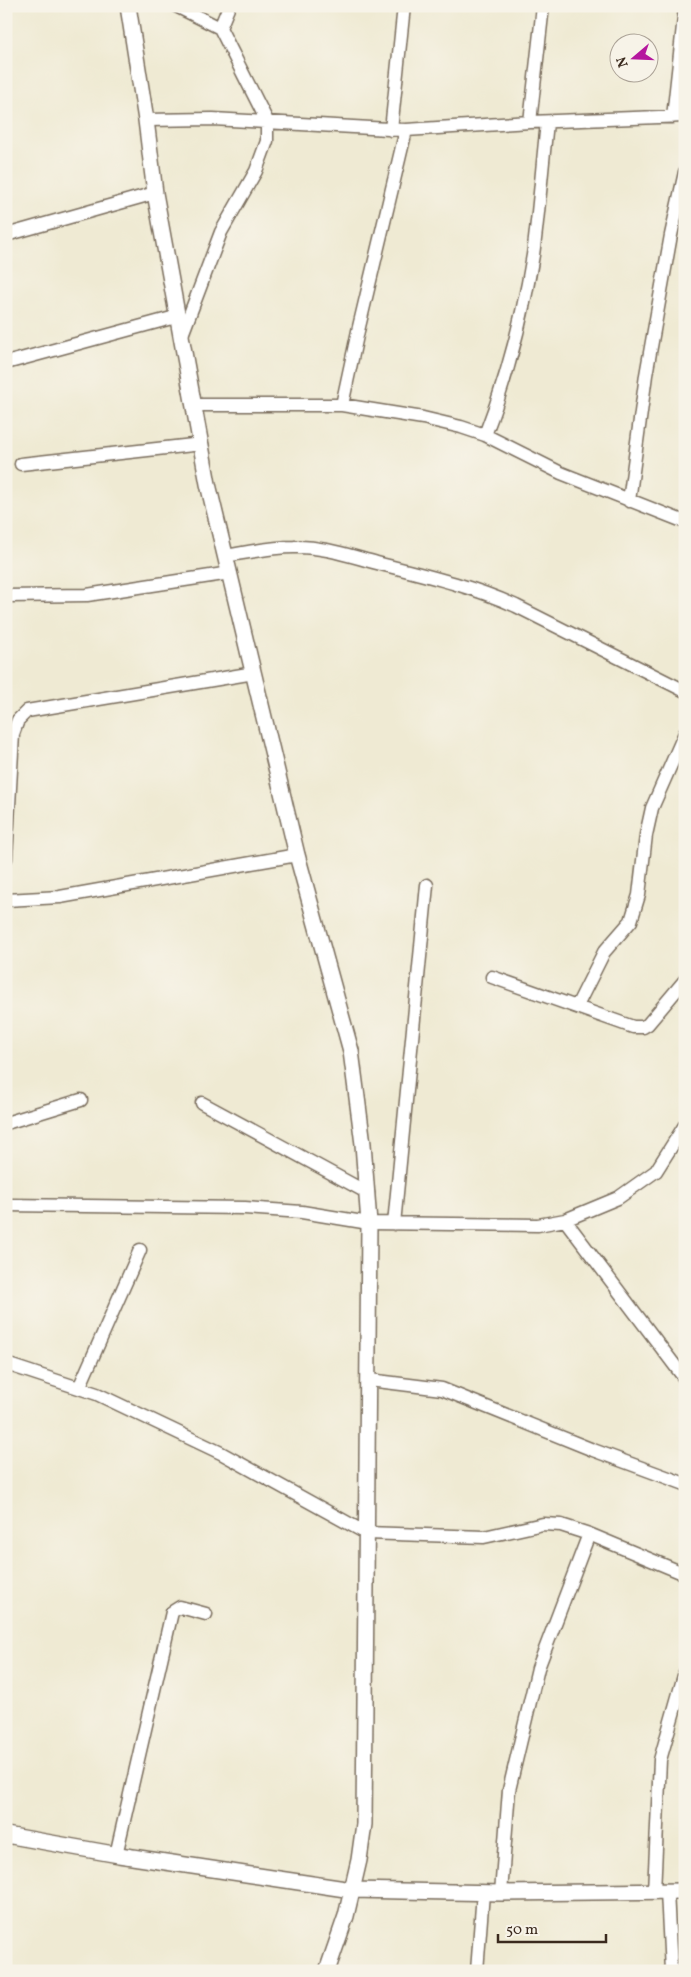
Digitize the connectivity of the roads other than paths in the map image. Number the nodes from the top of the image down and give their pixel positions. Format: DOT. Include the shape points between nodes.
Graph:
graph roads {
  1 [pos="128,6"];
  2 [pos="176,6"];
  3 [pos="229,6"];
  4 [pos="404,6"];
  5 [pos="543,6"];
  6 [pos="685,8"];
  7 [pos="220,28"];
  8 [pos="679,116"];
  9 [pos="146,120"];
  10 [pos="268,121"];
  11 [pos="530,122"];
  12 [pos="547,122"];
  13 [pos="391,130"];
  14 [pos="406,130"];
  15 [pos="685,172"];
  16 [pos="155,193"];
  17 [pos="6,236"];
  18 [pos="178,316"];
  19 [pos="182,335"];
  20 [pos="6,363"];
  21 [pos="195,405"];
  22 [pos="342,405"];
  23 [pos="486,435"];
  24 [pos="202,444"];
  25 [pos="21,464"];
  26 [pos="629,501"];
  27 [pos="685,522"];
  28 [pos="226,556"];
  29 [pos="230,573"];
  30 [pos="6,596"];
  31 [pos="254,673"];
  32 [pos="685,691"];
  33 [pos="685,733"];
  34 [pos="297,855"];
  35 [pos="6,859"];
  36 [pos="427,885"];
  37 [pos="6,900"];
  38 [pos="492,977"];
  39 [pos="685,980"];
  40 [pos="577,1006"];
  41 [pos="80,1100"];
  42 [pos="202,1103"];
  43 [pos="6,1123"];
  44 [pos="685,1125"];
  45 [pos="368,1193"];
  46 [pos="6,1205"];
  47 [pos="565,1220"];
  48 [pos="369,1223"];
  49 [pos="394,1224"];
  50 [pos="140,1250"];
  51 [pos="6,1364"];
  52 [pos="685,1379"];
  53 [pos="369,1380"];
  54 [pos="79,1388"];
  55 [pos="685,1484"];
  56 [pos="366,1533"];
  57 [pos="589,1534"];
  58 [pos="685,1574"];
  59 [pos="206,1614"];
  60 [pos="685,1672"];
  61 [pos="6,1835"];
  62 [pos="116,1855"];
  63 [pos="352,1890"];
  64 [pos="685,1891"];
  65 [pos="660,1892"];
  66 [pos="483,1893"];
  67 [pos="501,1893"];
  68 [pos="327,1971"];
  69 [pos="477,1971"];
  70 [pos="671,1971"];
  1 -- 9 [label="street"];
  2 -- 7 [label="street"];
  3 -- 7 [label="street"];
  4 -- 13 [label="street"];
  5 -- 11 [label="street"];
  6 -- 8 [label="street"];
  7 -- 10 [label="street"];
  8 -- 12 [label="street"];
  9 -- 10 [label="street"];
  9 -- 16 [label="street"];
  10 -- 13 [label="street"];
  10 -- 19 [label="street" via="267,141 256,171 221,232"];
  11 -- 12 [label="street"];
  11 -- 14 [label="street"];
  12 -- 23 [label="street" via="530,272 502,393"];
  13 -- 14 [label="street"];
  14 -- 22 [label="street"];
  15 -- 26 [label="street" via="653,336"];
  16 -- 17 [label="street"];
  16 -- 18 [label="street"];
  18 -- 19 [label="street"];
  18 -- 20 [label="street"];
  19 -- 21 [label="street"];
  21 -- 22 [label="street"];
  21 -- 24 [label="street"];
  22 -- 23 [label="street" via="423,418"];
  23 -- 26 [label="street" via="560,473"];
  24 -- 25 [label="street"];
  24 -- 28 [label="street" via="208,484"];
  26 -- 27 [label="street"];
  28 -- 29 [label="street"];
  28 -- 32 [label="street" via="269,548 304,548 452,582 516,606"];
  29 -- 30 [label="street" via="87,595"];
  29 -- 31 [label="street"];
  31 -- 34 [label="street"];
  31 -- 35 [label="street" via="27,711 18,720 13,734"];
  33 -- 40 [label="street" via="652,808 639,895 631,921 604,952"];
  34 -- 37 [label="street" via="60,897"];
  34 -- 45 [label="street" via="351,1051"];
  36 -- 49 [label="street"];
  38 -- 40 [label="street"];
  39 -- 40 [label="street" via="643,1028"];
  41 -- 43 [label="street"];
  42 -- 45 [label="street"];
  44 -- 47 [label="street" via="656,1172 618,1198"];
  45 -- 48 [label="street"];
  46 -- 48 [label="street" via="245,1208 302,1212"];
  47 -- 49 [label="street" via="538,1225"];
  47 -- 52 [label="street"];
  48 -- 49 [label="street"];
  48 -- 53 [label="street"];
  50 -- 54 [label="street"];
  51 -- 54 [label="street"];
  53 -- 55 [label="street" via="442,1389"];
  53 -- 56 [label="street"];
  54 -- 56 [label="street" via="220,1453"];
  56 -- 57 [label="street" via="484,1537 552,1524"];
  56 -- 63 [label="street" via="364,1824"];
  57 -- 58 [label="street"];
  57 -- 67 [label="street" via="538,1668 509,1790"];
  59 -- 62 [label="street" via="180,1608 172,1612"];
  60 -- 65 [label="street" via="660,1760"];
  61 -- 62 [label="street"];
  62 -- 63 [label="street"];
  63 -- 66 [label="street"];
  63 -- 68 [label="street"];
  64 -- 65 [label="street"];
  65 -- 67 [label="street"];
  65 -- 70 [label="street"];
  66 -- 67 [label="street"];
  66 -- 69 [label="street"];
}
